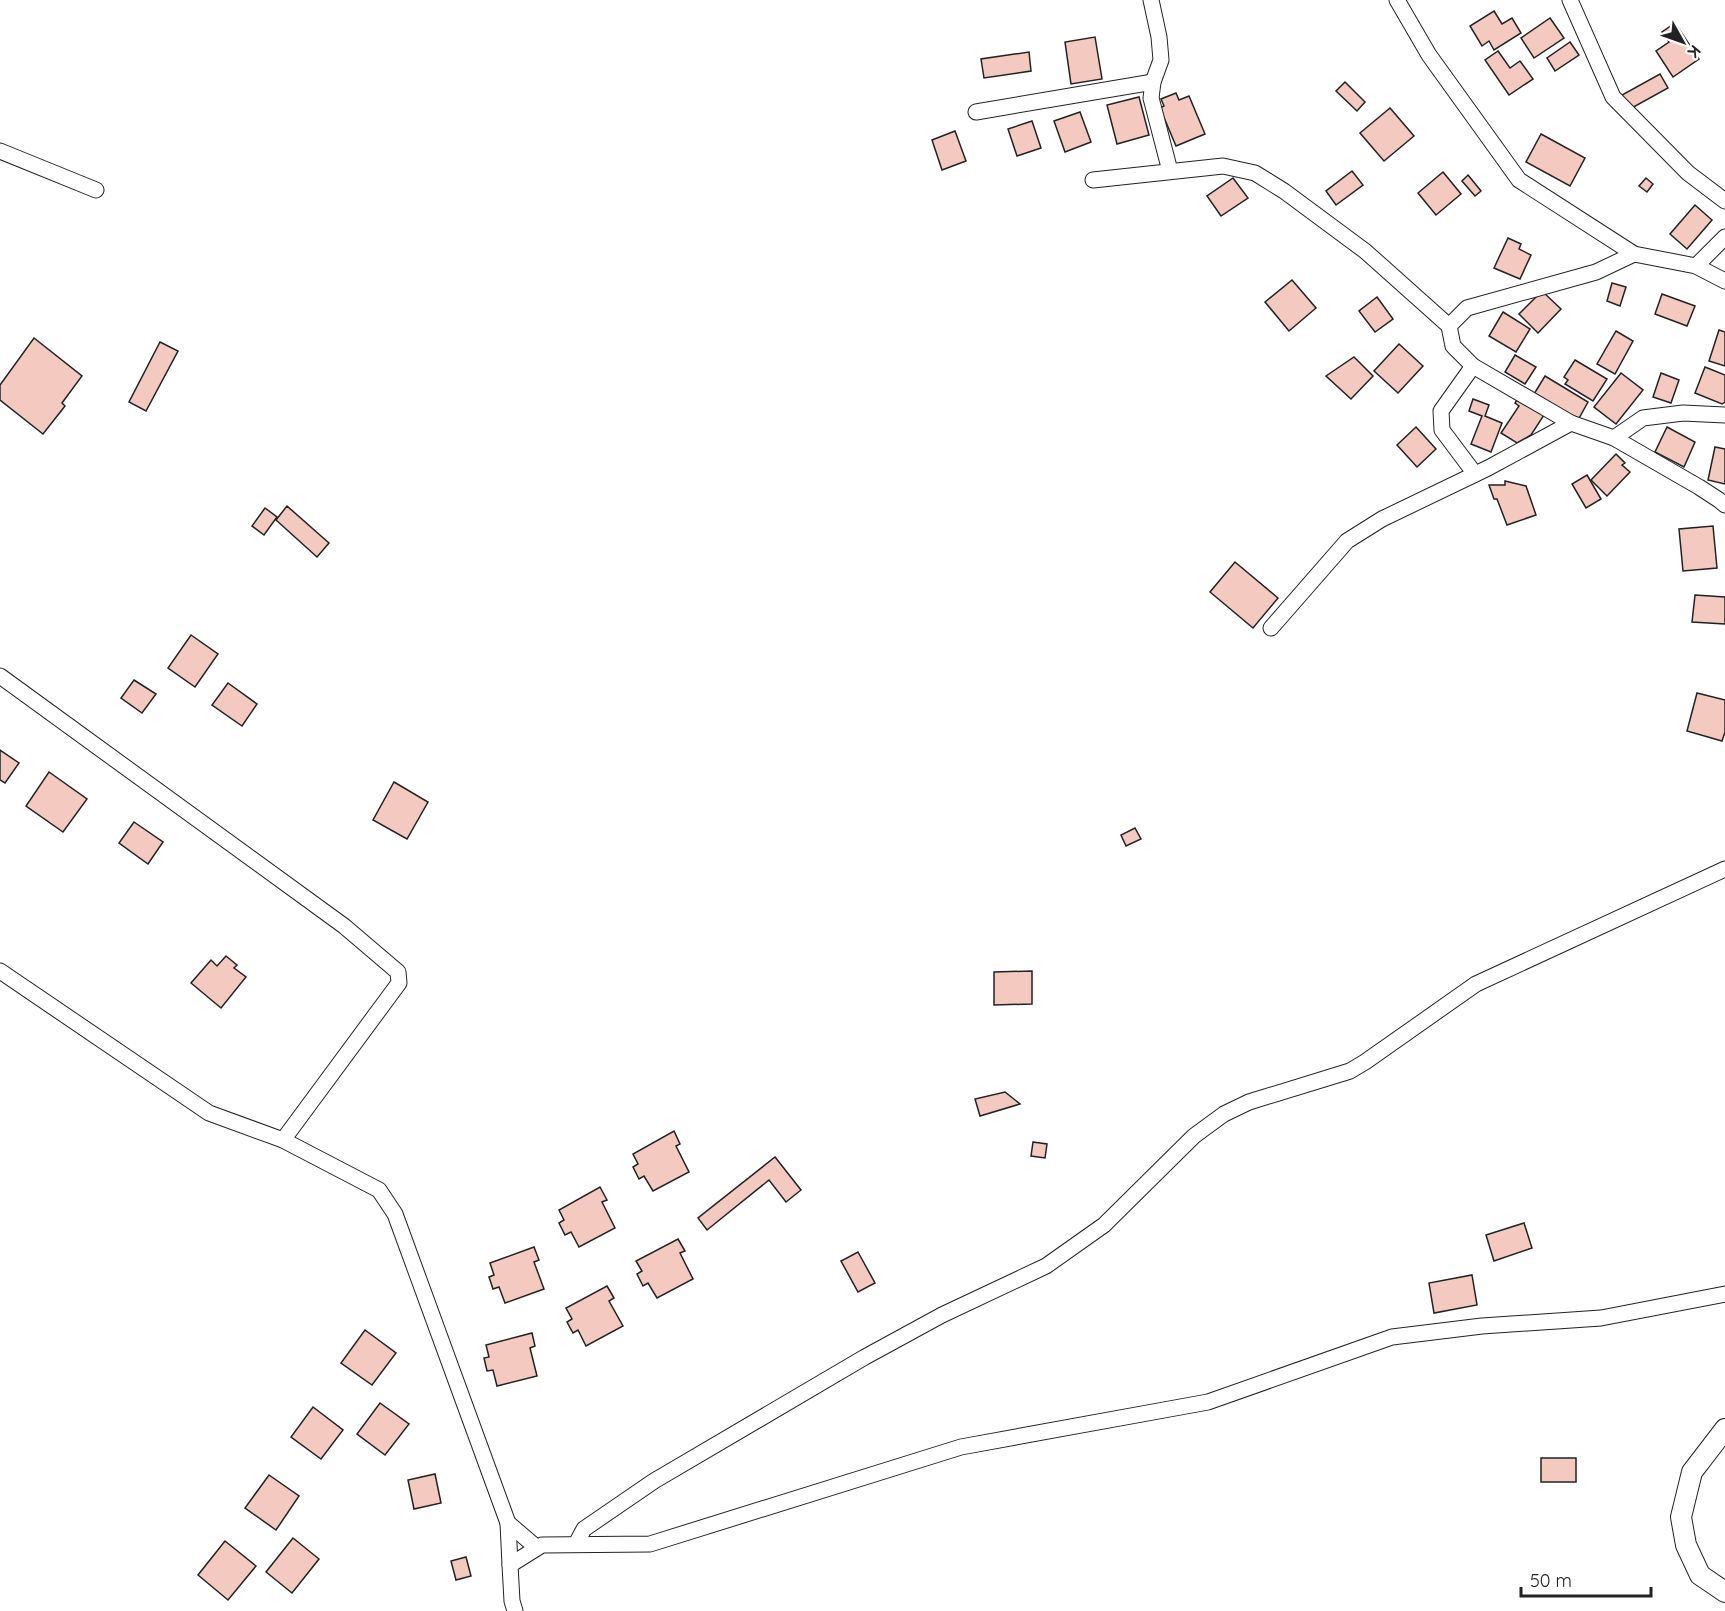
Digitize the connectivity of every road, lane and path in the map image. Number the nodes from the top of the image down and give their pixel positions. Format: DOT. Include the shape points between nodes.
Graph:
graph roads {
  1 [pos="1150,0"];
  2 [pos="1397,0"];
  3 [pos="1570,0"];
  4 [pos="1153,82"];
  5 [pos="976,112"];
  6 [pos="0,151"];
  7 [pos="1170,171"];
  8 [pos="1093,180"];
  9 [pos="96,190"];
  10 [pos="1725,201"];
  11 [pos="1725,237"];
  12 [pos="1634,254"];
  13 [pos="1696,266"];
  14 [pos="1725,281"];
  15 [pos="1449,326"];
  16 [pos="1473,366"];
  17 [pos="1725,415"];
  18 [pos="1571,423"];
  19 [pos="1614,438"];
  20 [pos="1475,474"];
  21 [pos="1725,505"];
  22 [pos="1271,628"];
  23 [pos="0,676"];
  24 [pos="1725,869"];
  25 [pos="0,970"];
  26 [pos="283,1140"];
  27 [pos="1725,1294"];
  28 [pos="1725,1429"];
  29 [pos="508,1522"];
  30 [pos="576,1544"];
  31 [pos="536,1547"];
  32 [pos="510,1565"];
  33 [pos="1725,1592"];
  34 [pos="516,1611"];
  1 -- 4 [label="street" via="1161,60"];
  2 -- 12 [label="street" via="1429,55 1520,180"];
  3 -- 10 [label="street" via="1613,97 1688,173"];
  4 -- 5 [label="street"];
  4 -- 7 [label="street" via="1151,98"];
  6 -- 9 [label="street"];
  7 -- 8 [label="street"];
  7 -- 15 [label="street" via="1222,166 1255,173 1365,251"];
  11 -- 13 [label="street"];
  12 -- 13 [label="street"];
  12 -- 15 [label="street" via="1596,272 1467,308"];
  13 -- 14 [label="street"];
  15 -- 16 [label="street" via="1453,346"];
  16 -- 18 [label="street"];
  16 -- 20 [label="street" via="1441,411 1442,430"];
  17 -- 19 [label="street" via="1683,413 1643,418"];
  18 -- 19 [label="street"];
  18 -- 20 [label="street"];
  19 -- 21 [label="street"];
  20 -- 22 [label="street" via="1382,519 1347,541"];
  23 -- 26 [label="street" via="344,926 398,972 399,983"];
  24 -- 30 [label="street" via="1476,984 1350,1071 1249,1102 1224,1114 1194,1136 1104,1225 1046,1266 865,1357 654,1481 584,1529"];
  25 -- 26 [label="street" via="208,1113"];
  26 -- 29 [label="street" via="379,1190 395,1214"];
  27 -- 30 [label="street" via="1601,1318 1392,1337 1208,1402 961,1447 650,1544"];
  28 -- 33 [label="street" via="1692,1472 1681,1517 1686,1545 1700,1575"];
  29 -- 31 [label="street"];
  29 -- 32 [label="street"];
  30 -- 31 [label="street"];
  31 -- 32 [label="street"];
  32 -- 34 [label="street"];
}
